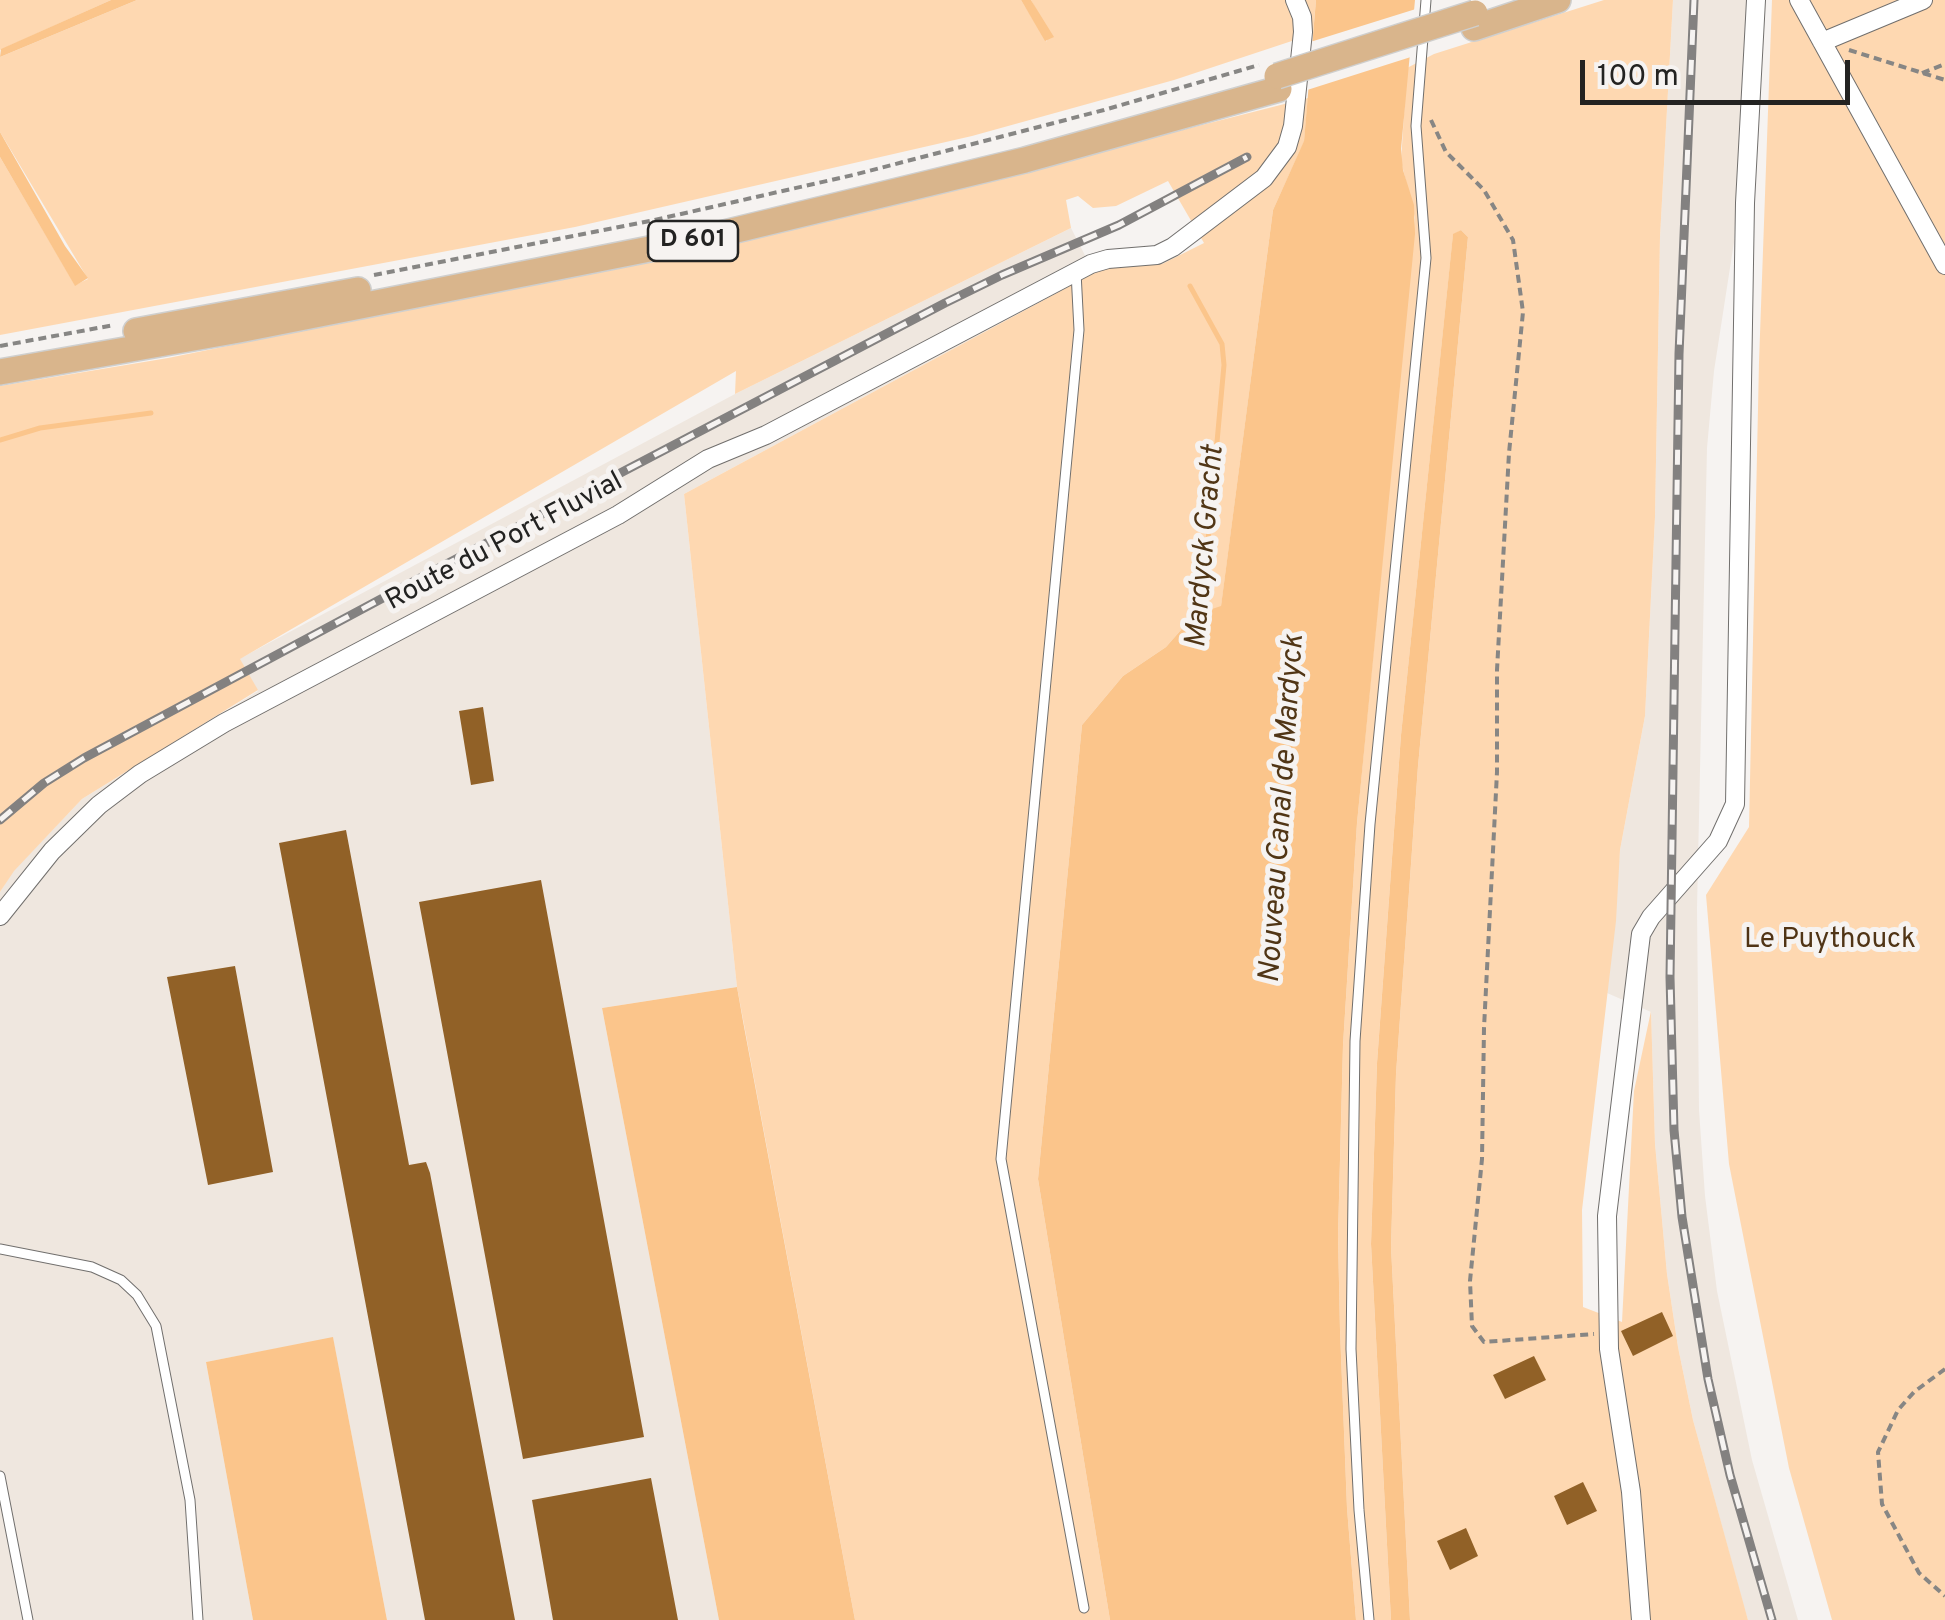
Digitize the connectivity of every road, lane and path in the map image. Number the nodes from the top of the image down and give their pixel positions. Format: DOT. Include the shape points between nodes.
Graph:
graph roads {
  1 [pos="1295,0"];
  2 [pos="1426,0"];
  3 [pos="1515,0"];
  4 [pos="1558,0"];
  5 [pos="1756,0"];
  6 [pos="1800,0"];
  7 [pos="1923,0"];
  8 [pos="1475,20"];
  9 [pos="1822,42"];
  10 [pos="1945,64"];
  11 [pos="1922,73"];
  12 [pos="1274,76"];
  13 [pos="1945,80"];
  14 [pos="1418,94"];
  15 [pos="1945,265"];
  16 [pos="1076,272"];
  17 [pos="362,277"];
  18 [pos="128,322"];
  19 [pos="0,346"];
  20 [pos="0,357"];
  21 [pos="0,372"];
  22 [pos="0,916"];
  23 [pos="0,1249"];
  24 [pos="1608,1332"];
  25 [pos="1945,1369"];
  26 [pos="0,1476"];
  27 [pos="1945,1596"];
  28 [pos="1084,1608"];
  29 [pos="28,1620"];
  30 [pos="198,1620"];
  31 [pos="1369,1620"];
  32 [pos="1641,1620"];
  1 -- 16 [label="street, Route du Port Fluvial" via="1303,24 1293,126 1273,169 1165,252 1108,259"];
  2 -- 14 [label="lane"];
  3 -- 8 [label="main road, D 601"];
  4 -- 8 [label="main road, D 601"];
  5 -- 24 [label="street" via="1745,203 1736,792 1718,841 1651,917 1639,942 1608,1202"];
  6 -- 9 [label="street"];
  7 -- 9 [label="street"];
  8 -- 12 [label="main road, D 601"];
  9 -- 11 [label="path"];
  9 -- 15 [label="street"];
  10 -- 11 [label="path"];
  11 -- 13 [label="path"];
  12 -- 17 [label="path" via="1104,110 650,222"];
  12 -- 20 [label="main road, D 601" via="979,158 672,232"];
  12 -- 21 [label="main road, D 601" via="1025,160 695,240"];
  14 -- 24 [label="path" via="1446,152 1484,190 1514,240 1523,312 1496,670 1472,1326 1484,1342"];
  14 -- 31 [label="lane" via="1425,274 1370,824 1354,1058 1352,1349"];
  16 -- 22 [label="street, Route du Port Fluvial" via="708,459 634,506 180,749 86,816"];
  16 -- 28 [label="lane" via="1078,330 1001,1159"];
  18 -- 19 [label="path"];
  23 -- 30 [label="lane" via="92,1267 120,1280 156,1326 190,1500"];
  24 -- 32 [label="street"];
  25 -- 27 [label="path" via="1898,1410 1878,1452 1882,1504 1919,1573"];
  26 -- 29 [label="lane"];
}
